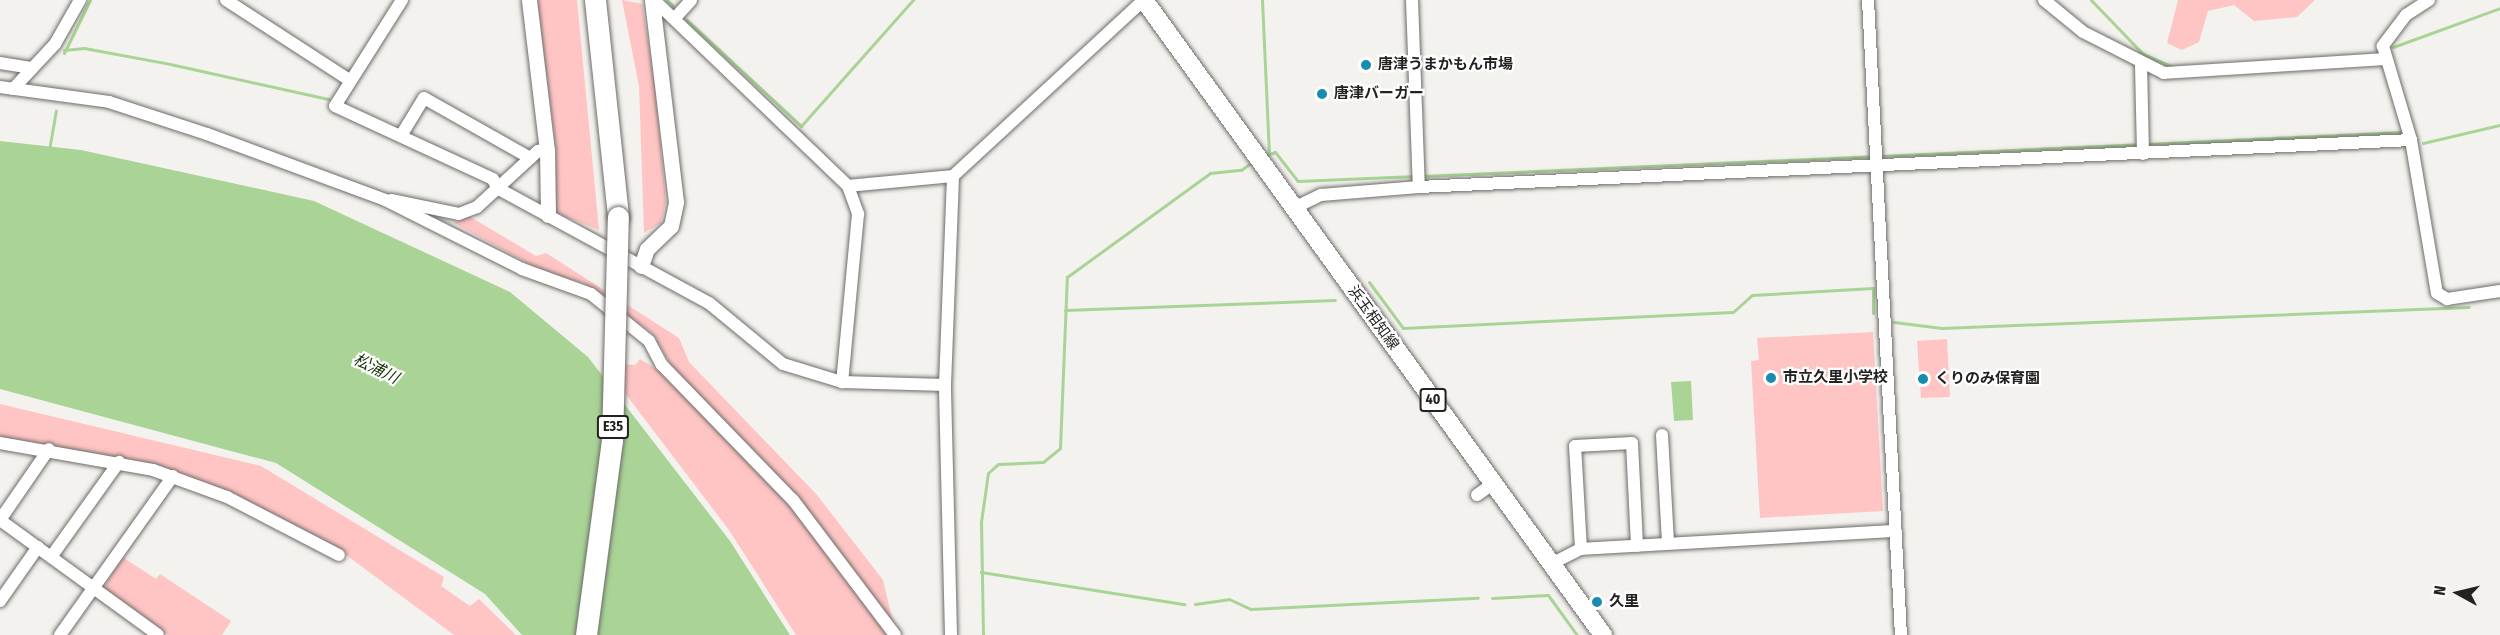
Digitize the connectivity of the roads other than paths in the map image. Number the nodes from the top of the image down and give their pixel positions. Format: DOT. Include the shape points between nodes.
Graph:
graph roads {
  1 [pos="80,0"];
  2 [pos="226,0"];
  3 [pos="402,0"];
  4 [pos="529,0"];
  5 [pos="595,0"];
  6 [pos="653,0"];
  7 [pos="691,0"];
  8 [pos="1144,0"];
  9 [pos="1412,0"];
  10 [pos="1868,0"];
  11 [pos="2044,0"];
  12 [pos="2429,0"];
  13 [pos="675,18"];
  14 [pos="2384,59"];
  15 [pos="0,63"];
  16 [pos="2141,65"];
  17 [pos="31,68"];
  18 [pos="349,80"];
  19 [pos="0,87"];
  20 [pos="13,89"];
  21 [pos="402,134"];
  22 [pos="2411,140"];
  23 [pos="547,150"];
  24 [pos="2143,154"];
  25 [pos="530,158"];
  26 [pos="1874,160"];
  27 [pos="953,176"];
  28 [pos="1419,181"];
  29 [pos="848,186"];
  30 [pos="497,188"];
  31 [pos="386,200"];
  32 [pos="1294,208"];
  33 [pos="548,215"];
  34 [pos="640,266"];
  35 [pos="2500,291"];
  36 [pos="842,382"];
  37 [pos="945,385"];
  38 [pos="1662,435"];
  39 [pos="0,443"];
  40 [pos="49,449"];
  41 [pos="119,462"];
  42 [pos="173,477"];
  43 [pos="1493,484"];
  44 [pos="1478,495"];
  45 [pos="0,520"];
  46 [pos="1895,531"];
  47 [pos="1668,544"];
  48 [pos="1637,546"];
  49 [pos="38,547"];
  50 [pos="1581,549"];
  51 [pos="339,555"];
  52 [pos="51,556"];
  53 [pos="1553,563"];
  54 [pos="93,587"];
  55 [pos="0,602"];
  56 [pos="60,635"];
  57 [pos="158,635"];
  58 [pos="586,635"];
  59 [pos="895,635"];
  60 [pos="951,635"];
  61 [pos="1603,635"];
  62 [pos="1901,635"];
  1 -- 17 [label="street" via="61,36"];
  2 -- 18 [label="street"];
  3 -- 18 [label="street"];
  4 -- 23 [label="street"];
  5 -- 58 [label="highway, E35, bridge" via="618,217 612,441"];
  6 -- 13 [label="street"];
  6 -- 34 [label="street" via="676,202 671,226 647,249"];
  7 -- 13 [label="street"];
  8 -- 27 [label="street"];
  8 -- 32 [label="main road, 浜玉相知線 / 40"];
  9 -- 28 [label="street"];
  10 -- 26 [label="street"];
  11 -- 16 [label="street" via="2083,32"];
  12 -- 14 [label="street" via="2385,38"];
  13 -- 29 [label="street"];
  14 -- 16 [label="street" via="2186,75"];
  14 -- 22 [label="street"];
  15 -- 17 [label="street"];
  16 -- 24 [label="street"];
  17 -- 20 [label="street"];
  18 -- 21 [label="street" via="335,106"];
  19 -- 20 [label="street"];
  20 -- 31 [label="street" via="109,102"];
  21 -- 25 [label="street" via="424,98"];
  21 -- 30 [label="street" via="493,179"];
  22 -- 24 [label="street"];
  22 -- 35 [label="street" via="2437,293 2447,299"];
  23 -- 25 [label="street"];
  23 -- 33 [label="street"];
  24 -- 26 [label="street"];
  25 -- 30 [label="street"];
  26 -- 28 [label="street"];
  26 -- 46 [label="street"];
  27 -- 29 [label="street"];
  27 -- 37 [label="street"];
  28 -- 32 [label="street" via="1322,195"];
  29 -- 36 [label="street" via="858,214"];
  30 -- 31 [label="street" via="459,214"];
  30 -- 33 [label="street"];
  31 -- 59 [label="street" via="522,269 591,294 630,322 662,365 793,500"];
  32 -- 43 [label="main road, 浜玉相知線 / 40"];
  33 -- 34 [label="street"];
  34 -- 36 [label="street" via="709,303 783,364"];
  36 -- 37 [label="street"];
  37 -- 60 [label="street"];
  38 -- 47 [label="street"];
  39 -- 40 [label="street"];
  40 -- 41 [label="street"];
  40 -- 45 [label="street"];
  41 -- 42 [label="street"];
  41 -- 52 [label="street"];
  42 -- 51 [label="street" via="227,497"];
  42 -- 54 [label="street"];
  43 -- 44 [label="street"];
  43 -- 53 [label="main road, 浜玉相知線 / 40"];
  45 -- 49 [label="street"];
  46 -- 47 [label="street"];
  46 -- 62 [label="street"];
  47 -- 48 [label="street"];
  48 -- 50 [label="street"];
  48 -- 50 [label="street" via="1632,443 1575,446"];
  49 -- 52 [label="street"];
  49 -- 55 [label="street"];
  50 -- 53 [label="street"];
  52 -- 54 [label="street"];
  53 -- 61 [label="main road, 浜玉相知線 / 40"];
  54 -- 56 [label="street"];
  54 -- 57 [label="street"];
}
